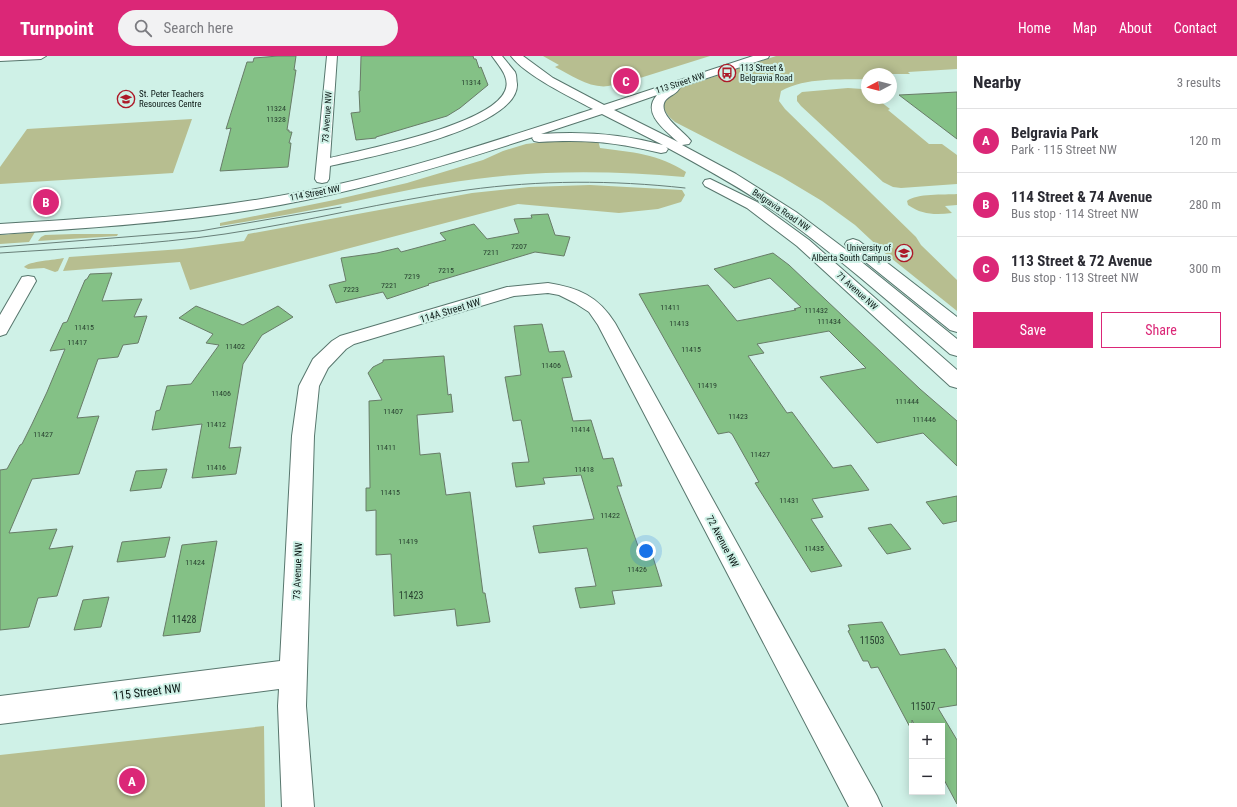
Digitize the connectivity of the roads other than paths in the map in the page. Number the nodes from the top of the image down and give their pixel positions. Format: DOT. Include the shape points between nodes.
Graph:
graph roads {
  1 [pos="40,56"];
  2 [pos="332,56"];
  3 [pos="497,56"];
  4 [pos="516,56"];
  5 [pos="764,56"];
  6 [pos="0,58"];
  7 [pos="529,60"];
  8 [pos="555,70"];
  9 [pos="686,82"];
  10 [pos="610,98"];
  11 [pos="586,100"];
  12 [pos="569,106"];
  13 [pos="602,109"];
  14 [pos="504,141"];
  15 [pos="684,141"];
  16 [pos="457,142"];
  17 [pos="434,148"];
  18 [pos="703,162"];
  19 [pos="324,163"];
  20 [pos="338,175"];
  21 [pos="322,179"];
  22 [pos="710,182"];
  23 [pos="806,209"];
  24 [pos="0,216"];
  25 [pos="0,230"];
  26 [pos="842,235"];
  27 [pos="28,281"];
  28 [pos="564,291"];
  29 [pos="957,326"];
  30 [pos="0,330"];
  31 [pos="339,346"];
  32 [pos="957,349"];
  33 [pos="957,381"];
  34 [pos="294,673"];
  35 [pos="0,710"];
  36 [pos="298,807"];
  37 [pos="866,807"];
  1 -- 6 [label="street"];
  2 -- 19 [label="street, 73 Avenue NW"];
  3 -- 19 [label="street" via="509,68 513,79 511,91 501,105 480,119 456,129"];
  4 -- 7 [label="main road"];
  5 -- 9 [label="main road, 113 Street NW"];
  7 -- 8 [label="main road"];
  7 -- 10 [label="main road, Belgravia Road NW" via="588,92"];
  7 -- 11 [label="main road" via="546,78"];
  9 -- 10 [label="main road, 113 Street NW" via="632,99"];
  9 -- 15 [label="main road" via="665,93 656,106 659,114"];
  10 -- 11 [label="main road"];
  10 -- 13 [label="main road, 114 Street NW"];
  10 -- 15 [label="main road, Belgravia Road NW"];
  11 -- 12 [label="main road"];
  11 -- 13 [label="main road, Belgravia Road NW"];
  13 -- 14 [label="main road, 114 Street NW"];
  13 -- 18 [label="main road, Belgravia Road NW"];
  14 -- 18 [label="main road" via="604,137 631,141"];
  14 -- 25 [label="main road, 114 Street NW" via="347,186 272,201 141,220"];
  15 -- 23 [label="main road, Belgravia Road NW" via="743,171"];
  16 -- 17 [label="main road"];
  18 -- 32 [label="main road, Belgravia Road NW" via="787,212"];
  19 -- 21 [label="street, 73 Avenue NW"];
  20 -- 21 [label="main road, 114 Street NW"];
  21 -- 24 [label="main road, 114 Street NW" via="181,202"];
  22 -- 33 [label="street, 71 Avenue NW" via="752,206 803,243"];
  26 -- 29 [label="main road"];
  27 -- 30 [label="street"];
  28 -- 31 [label="street, 114A Street NW" via="548,288 513,291 347,340"];
  28 -- 37 [label="street, 72 Avenue NW" via="595,308 606,323"];
  31 -- 34 [label="street, 73 Avenue NW" via="320,364 309,386 303,436"];
  34 -- 35 [label="street, 115 Street NW"];
  34 -- 36 [label="street, 73 Avenue NW" via="292,706"];
}
